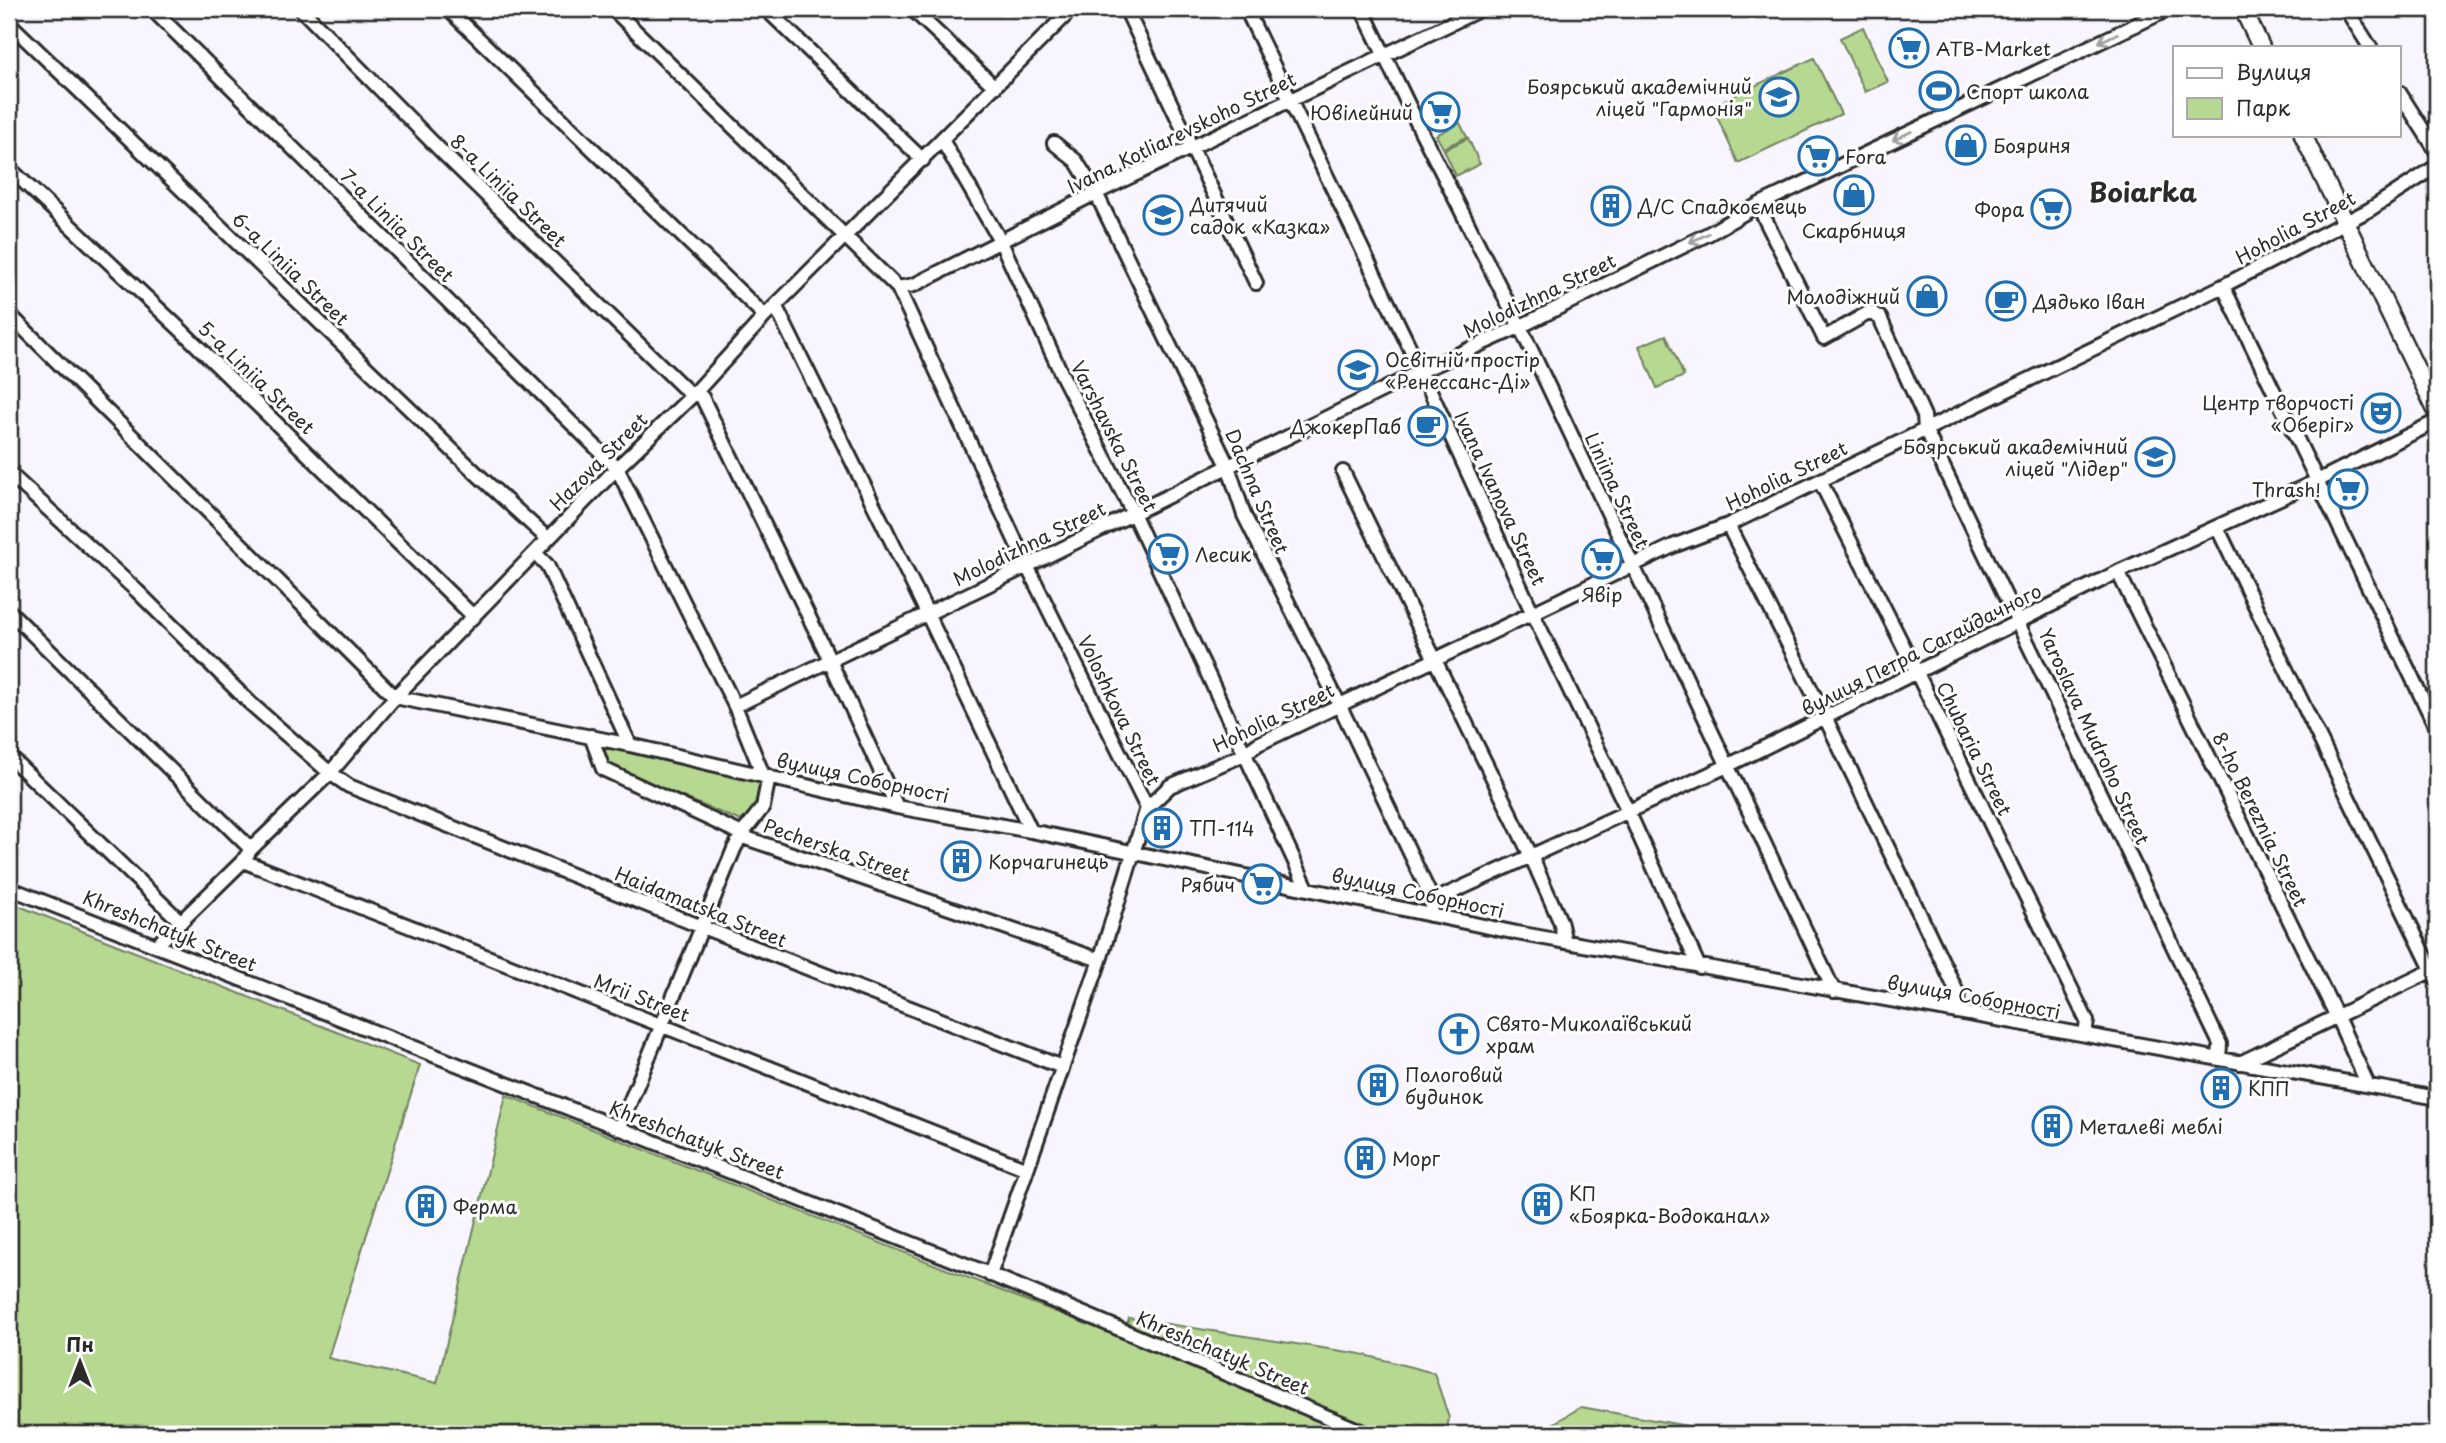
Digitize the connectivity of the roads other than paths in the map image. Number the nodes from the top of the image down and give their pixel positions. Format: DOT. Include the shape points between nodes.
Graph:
graph roads {
  1 [pos="152,9"];
  2 [pos="301,9"];
  3 [pos="449,9"];
  4 [pos="613,9"];
  5 [pos="766,9"];
  6 [pos="912,9"];
  7 [pos="1126,9"];
  8 [pos="1246,9"];
  9 [pos="1362,9"];
  10 [pos="1481,9"];
  11 [pos="2169,9"];
  12 [pos="2243,9"];
  13 [pos="2346,9"];
  14 [pos="1065,11"];
  15 [pos="9,23"];
  16 [pos="2261,46"];
  17 [pos="2369,46"];
  18 [pos="1384,55"];
  19 [pos="995,87"];
  20 [pos="2400,94"];
  21 [pos="1289,101"];
  22 [pos="2303,136"];
  23 [pos="943,140"];
  24 [pos="1054,143"];
  25 [pos="1192,148"];
  26 [pos="2437,152"];
  27 [pos="923,160"];
  28 [pos="2437,166"];
  29 [pos="9,169"];
  30 [pos="1096,194"];
  31 [pos="1758,205"];
  32 [pos="2345,223"];
  33 [pos="846,237"];
  34 [pos="1001,242"];
  35 [pos="1256,283"];
  36 [pos="2223,286"];
  37 [pos="898,288"];
  38 [pos="776,307"];
  39 [pos="9,314"];
  40 [pos="765,316"];
  41 [pos="1519,327"];
  42 [pos="1421,371"];
  43 [pos="695,393"];
  44 [pos="2437,412"];
  45 [pos="2437,421"];
  46 [pos="1925,429"];
  47 [pos="1228,466"];
  48 [pos="617,468"];
  49 [pos="1343,472"];
  50 [pos="9,473"];
  51 [pos="1820,481"];
  52 [pos="2317,481"];
  53 [pos="1133,513"];
  54 [pos="1728,525"];
  55 [pos="2217,527"];
  56 [pos="548,539"];
  57 [pos="536,554"];
  58 [pos="1027,566"];
  59 [pos="1633,567"];
  60 [pos="2118,572"];
  61 [pos="9,611"];
  62 [pos="927,614"];
  63 [pos="1533,614"];
  64 [pos="474,617"];
  65 [pos="2019,621"];
  66 [pos="830,660"];
  67 [pos="1434,661"];
  68 [pos="1917,673"];
  69 [pos="395,697"];
  70 [pos="735,706"];
  71 [pos="1340,706"];
  72 [pos="1826,719"];
  73 [pos="2437,729"];
  74 [pos="591,736"];
  75 [pos="630,745"];
  76 [pos="1243,755"];
  77 [pos="9,756"];
  78 [pos="1727,766"];
  79 [pos="330,774"];
  80 [pos="766,775"];
  81 [pos="897,807"];
  82 [pos="1147,808"];
  83 [pos="1629,813"];
  84 [pos="1031,831"];
  85 [pos="742,834"];
  86 [pos="251,849"];
  87 [pos="1134,853"];
  88 [pos="1531,856"];
  89 [pos="243,861"];
  90 [pos="9,888"];
  91 [pos="1307,888"];
  92 [pos="1433,901"];
  93 [pos="1430,915"];
  94 [pos="181,922"];
  95 [pos="702,927"];
  96 [pos="1564,942"];
  97 [pos="157,945"];
  98 [pos="1100,960"];
  99 [pos="1699,967"];
  100 [pos="2436,973"];
  101 [pos="1834,991"];
  102 [pos="1956,1012"];
  103 [pos="2337,1017"];
  104 [pos="662,1026"];
  105 [pos="2085,1034"];
  106 [pos="2219,1059"];
  107 [pos="2240,1063"];
  108 [pos="1062,1067"];
  109 [pos="2368,1085"];
  110 [pos="2437,1098"];
  111 [pos="619,1129"];
  112 [pos="1027,1169"];
  113 [pos="990,1275"];
  114 [pos="1368,1434"];
  1 -- 48 [label="street, 7-a Liniia Street"];
  2 -- 43 [label="street, 8-a Liniia Street" via="569,276"];
  3 -- 40 [label="street"];
  4 -- 33 [label="street, Voloshkova Street"];
  5 -- 27 [label="street"];
  6 -- 19 [label="street"];
  7 -- 25 [label="street"];
  8 -- 21 [label="street, Ivana Ivanova Street"];
  9 -- 18 [label="street, Liniina Street"];
  10 -- 18 [label="street, Ivana Kotliarevskoho Street"];
  11 -- 31 [label="street, Molodizhna Street, one-way"];
  12 -- 16 [label="street"];
  13 -- 17 [label="street"];
  14 -- 19 [label="street, Hazova Street"];
  15 -- 56 [label="street, 6-a Liniia Street"];
  18 -- 21 [label="street, Ivana Kotliarevskoho Street"];
  18 -- 41 [label="street, Liniina Street"];
  19 -- 23 [label="street, Hazova Street"];
  20 -- 26 [label="street"];
  21 -- 25 [label="street, Ivana Kotliarevskoho Street"];
  21 -- 42 [label="street, Ivana Ivanova Street"];
  22 -- 32 [label="street"];
  23 -- 27 [label="street, Hazova Street"];
  23 -- 34 [label="street, Varshavska Street"];
  24 -- 30 [label="street, Dachna Street" via="1076,161"];
  25 -- 30 [label="street, Ivana Kotliarevskoho Street"];
  25 -- 35 [label="street"];
  27 -- 33 [label="street, Hazova Street"];
  28 -- 32 [label="street, Hoholia Street"];
  29 -- 64 [label="street, 5-a Liniia Street"];
  30 -- 34 [label="street, Ivana Kotliarevskoho Street"];
  30 -- 47 [label="street, Dachna Street"];
  31 -- 41 [label="street, Molodizhna Street, one-way"];
  31 -- 46 [label="street, Yaroslava Mudroho Street" via="1824,338 1870,312 1880,318 1924,416"];
  32 -- 36 [label="street, Hoholia Street"];
  32 -- 44 [label="street"];
  33 -- 37 [label="street, Voloshkova Street"];
  33 -- 38 [label="street, Hazova Street"];
  34 -- 37 [label="street, Ivana Kotliarevskoho Street" via="914,285"];
  34 -- 53 [label="street, Varshavska Street"];
  36 -- 46 [label="street, Hoholia Street"];
  36 -- 52 [label="street"];
  37 -- 58 [label="street, Voloshkova Street"];
  38 -- 40 [label="street, Hazova Street"];
  38 -- 62 [label="street"];
  39 -- 69 [label="street"];
  40 -- 43 [label="street, Hazova Street"];
  41 -- 42 [label="street, Molodizhna Street"];
  41 -- 59 [label="street, Liniina Street"];
  42 -- 47 [label="street, Molodizhna Street"];
  42 -- 63 [label="street, Ivana Ivanova Street"];
  43 -- 48 [label="street, Hazova Street"];
  43 -- 66 [label="street, 8-a Liniia Street" via="702,397"];
  45 -- 52 [label="street, вулиця Петра Сагайдачного"];
  46 -- 51 [label="street, Hoholia Street"];
  46 -- 65 [label="street, Yaroslava Mudroho Street"];
  47 -- 53 [label="street, Molodizhna Street"];
  47 -- 71 [label="street, Dachna Street" via="1244,515"];
  48 -- 56 [label="street, Hazova Street"];
  48 -- 70 [label="street, 7-a Liniia Street"];
  49 -- 67 [label="street"];
  50 -- 79 [label="street, Haidamatska Street"];
  51 -- 54 [label="street, Hoholia Street"];
  51 -- 68 [label="street, Chubaria Street"];
  52 -- 55 [label="street, вулиця Петра Сагайдачного"];
  52 -- 73 [label="street"];
  53 -- 58 [label="street, Molodizhna Street"];
  53 -- 76 [label="street, Varshavska Street"];
  54 -- 59 [label="street, Hoholia Street"];
  54 -- 72 [label="street"];
  55 -- 60 [label="street, вулиця Петра Сагайдачного"];
  55 -- 100 [label="street"];
  56 -- 57 [label="street, Hazova Street"];
  57 -- 64 [label="street, Hazova Street"];
  57 -- 75 [label="street" via="547,565"];
  58 -- 62 [label="street, Molodizhna Street"];
  58 -- 82 [label="street, Voloshkova Street"];
  59 -- 63 [label="street, Hoholia Street"];
  59 -- 78 [label="street, Liniina Street"];
  60 -- 65 [label="street, вулиця Петра Сагайдачного"];
  60 -- 103 [label="street, 8-ho Bereznia Street"];
  61 -- 86 [label="street"];
  62 -- 66 [label="street, Molodizhna Street"];
  62 -- 84 [label="street"];
  63 -- 67 [label="street, Hoholia Street"];
  63 -- 83 [label="street, Ivana Ivanova Street"];
  64 -- 69 [label="street, Hazova Street"];
  65 -- 68 [label="street, вулиця Петра Сагайдачного"];
  65 -- 106 [label="street, Yaroslava Mudroho Street" via="2220,1044"];
  66 -- 70 [label="street, Molodizhna Street"];
  66 -- 81 [label="street, 8-a Liniia Street"];
  67 -- 71 [label="street, Hoholia Street"];
  67 -- 88 [label="street"];
  68 -- 72 [label="street, вулиця Петра Сагайдачного"];
  68 -- 105 [label="street, Chubaria Street" via="2087,1021"];
  69 -- 74 [label="street, вулиця Соборності"];
  69 -- 79 [label="street, Hazova Street"];
  70 -- 80 [label="street, 7-a Liniia Street"];
  71 -- 76 [label="street, Hoholia Street"];
  71 -- 92 [label="street, Dachna Street"];
  72 -- 78 [label="street, вулиця Петра Сагайдачного"];
  72 -- 102 [label="street" via="1958,994"];
  74 -- 75 [label="street, вулиця Соборності"];
  74 -- 85 [label="street, Pecherska Street" via="603,769"];
  75 -- 80 [label="street, вулиця Соборності"];
  76 -- 82 [label="street, Hoholia Street" via="1170,786"];
  76 -- 91 [label="street, Varshavska Street"];
  77 -- 94 [label="street"];
  78 -- 83 [label="street, вулиця Петра Сагайдачного"];
  78 -- 101 [label="street, Liniina Street"];
  79 -- 86 [label="street, Hazova Street"];
  79 -- 95 [label="street, Haidamatska Street" via="349,786"];
  80 -- 81 [label="street, вулиця Соборності"];
  80 -- 85 [label="street" via="763,807"];
  81 -- 84 [label="street, вулиця Соборності"];
  82 -- 87 [label="street, Voloshkova Street"];
  83 -- 88 [label="street, вулиця Петра Сагайдачного"];
  83 -- 99 [label="street, Ivana Ivanova Street"];
  84 -- 87 [label="street, вулиця Соборності"];
  85 -- 95 [label="street"];
  85 -- 98 [label="street, Pecherska Street"];
  86 -- 89 [label="street, Hazova Street"];
  87 -- 91 [label="street, вулиця Соборності"];
  87 -- 98 [label="street, Voloshkova Street"];
  88 -- 92 [label="street, вулиця Петра Сагайдачного"];
  88 -- 96 [label="street" via="1560,921"];
  89 -- 94 [label="street, Hazova Street"];
  89 -- 104 [label="street, Mrii Street"];
  90 -- 97 [label="street, Khreshchatyk Street"];
  91 -- 93 [label="street, вулиця Соборності"];
  92 -- 93 [label="street"];
  93 -- 96 [label="street, вулиця Соборності"];
  94 -- 97 [label="street, Hazova Street"];
  95 -- 104 [label="street"];
  95 -- 108 [label="street, Haidamatska Street"];
  96 -- 99 [label="street, вулиця Соборності"];
  97 -- 111 [label="street, Khreshchatyk Street"];
  98 -- 108 [label="street, Voloshkova Street"];
  99 -- 101 [label="street, вулиця Соборності"];
  100 -- 103 [label="street"];
  101 -- 102 [label="street, вулиця Соборності"];
  102 -- 105 [label="street, вулиця Соборності"];
  103 -- 107 [label="street"];
  103 -- 109 [label="street, 8-ho Bereznia Street"];
  104 -- 111 [label="street"];
  104 -- 112 [label="street, Mrii Street"];
  105 -- 106 [label="street, вулиця Соборності"];
  106 -- 107 [label="street, вулиця Соборності"];
  107 -- 109 [label="street, вулиця Соборності"];
  108 -- 112 [label="street, Voloshkova Street"];
  109 -- 110 [label="street, вулиця Соборності"];
  111 -- 113 [label="street, Khreshchatyk Street"];
  112 -- 113 [label="street, Voloshkova Street"];
  113 -- 114 [label="street, Khreshchatyk Street"];
}
